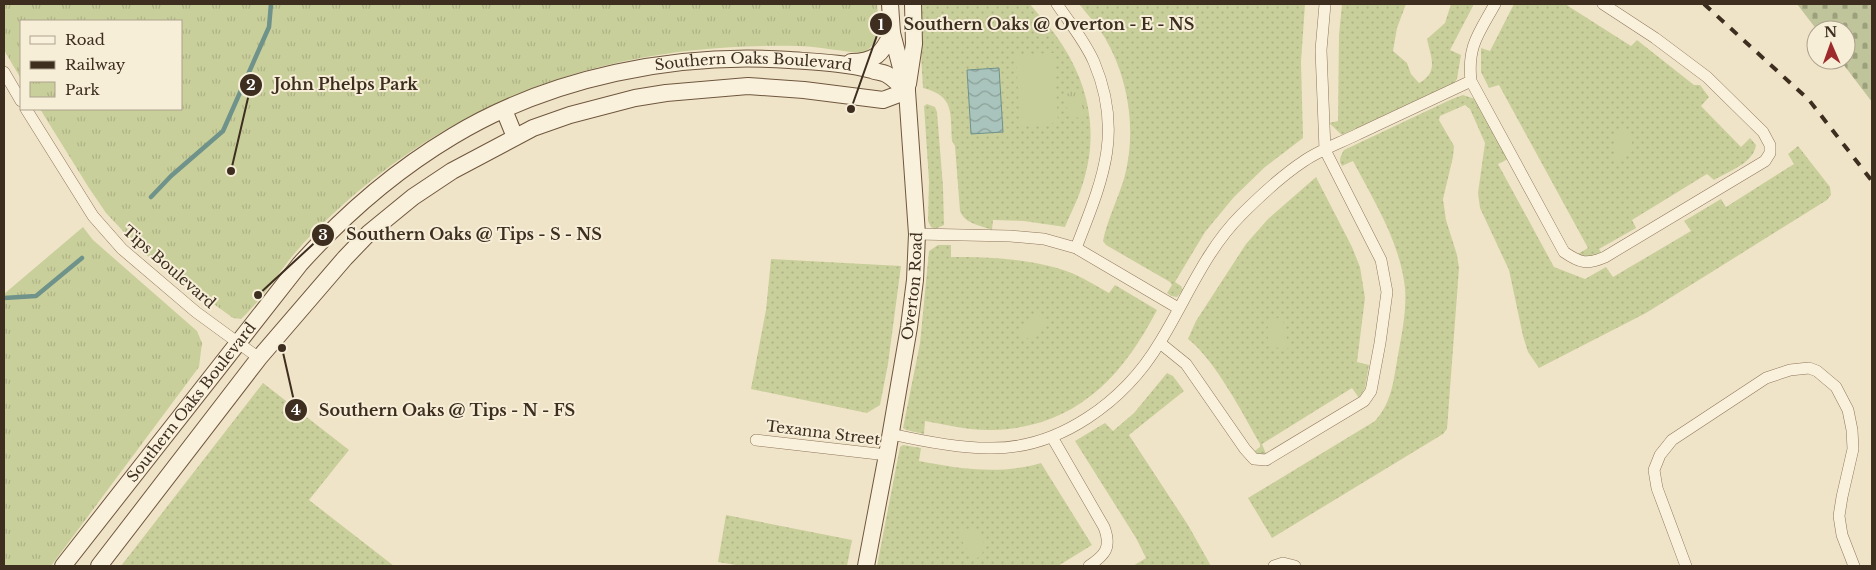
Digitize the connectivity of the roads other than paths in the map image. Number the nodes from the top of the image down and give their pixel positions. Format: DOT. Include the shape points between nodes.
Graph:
graph roads {
  1 [pos="890,4"];
  2 [pos="913,4"];
  3 [pos="1057,4"];
  4 [pos="1325,4"];
  5 [pos="1495,4"];
  6 [pos="1603,4"];
  7 [pos="892,33"];
  8 [pos="747,58"];
  9 [pos="831,63"];
  10 [pos="4,72"];
  11 [pos="1471,81"];
  12 [pos="748,86"];
  13 [pos="907,91"];
  14 [pos="20,99"];
  15 [pos="27,110"];
  16 [pos="504,110"];
  17 [pos="515,137"];
  18 [pos="1325,150"];
  19 [pos="916,234"];
  20 [pos="1076,248"];
  21 [pos="1178,308"];
  22 [pos="1160,342"];
  23 [pos="239,343"];
  24 [pos="260,358"];
  25 [pos="891,434"];
  26 [pos="1052,437"];
  27 [pos="756,440"];
  28 [pos="887,456"];
  29 [pos="63,566"];
  30 [pos="99,566"];
  31 [pos="866,566"];
  32 [pos="1089,566"];
  33 [pos="1274,566"];
  34 [pos="1294,566"];
  35 [pos="1686,566"];
  36 [pos="1854,566"];
  1 -- 7 [label="street, Overton Road"];
  2 -- 13 [label="street" via="914,44"];
  3 -- 20 [label="street" via="1093,60 1109,111 1104,170"];
  4 -- 18 [label="street" via="1320,50"];
  5 -- 11 [label="street" via="1472,48 1469,64"];
  6 -- 11 [label="street" via="1707,77 1763,132 1770,145 1766,161 1605,257 1591,263 1576,261 1564,252"];
  7 -- 9 [label="street" via="884,49 874,58"];
  7 -- 13 [label="street, Overton Road"];
  8 -- 9 [label="street, Southern Oaks Boulevard"];
  8 -- 12 [label="street"];
  8 -- 16 [label="street, Southern Oaks Boulevard" via="685,61 625,72 559,89"];
  9 -- 13 [label="street, Southern Oaks Boulevard" via="886,74"];
  10 -- 14 [label="street"];
  11 -- 18 [label="street"];
  12 -- 13 [label="street, Southern Oaks Boulevard" via="883,100"];
  12 -- 17 [label="street, Southern Oaks Boulevard" via="635,98 570,115"];
  13 -- 19 [label="street, Overton Road"];
  15 -- 23 [label="street, Tips Boulevard" via="93,216 122,249 196,312"];
  16 -- 17 [label="street"];
  16 -- 23 [label="street, Southern Oaks Boulevard" via="422,156 348,215 300,264"];
  17 -- 24 [label="street, Southern Oaks Boulevard" via="452,171 413,197 369,233"];
  18 -- 21 [label="street" via="1288,173 1239,217"];
  18 -- 22 [label="street" via="1381,260 1386,279 1374,379 1364,401 1266,460 1254,459 1186,364"];
  19 -- 20 [label="street" via="1010,236 1044,239"];
  19 -- 25 [label="street, Overton Road" via="915,280"];
  20 -- 21 [label="street"];
  21 -- 22 [label="street"];
  22 -- 26 [label="street" via="1123,391 1103,407"];
  23 -- 24 [label="street, Tips Boulevard"];
  23 -- 29 [label="street, Southern Oaks Boulevard"];
  24 -- 30 [label="street, Southern Oaks Boulevard"];
  25 -- 26 [label="street" via="988,448 1034,443"];
  25 -- 28 [label="street, Overton Road"];
  26 -- 32 [label="street" via="1108,538 1100,558"];
  27 -- 28 [label="street, Texanna Street"];
  28 -- 31 [label="street, Overton Road"];
  33 -- 34 [label="street" via="1283,563"];
  35 -- 36 [label="street" via="1657,488 1654,470 1660,455 1672,440 1766,378 1808,368 1817,371 1836,387 1848,410 1853,449 1839,516 1842,535"];
}
